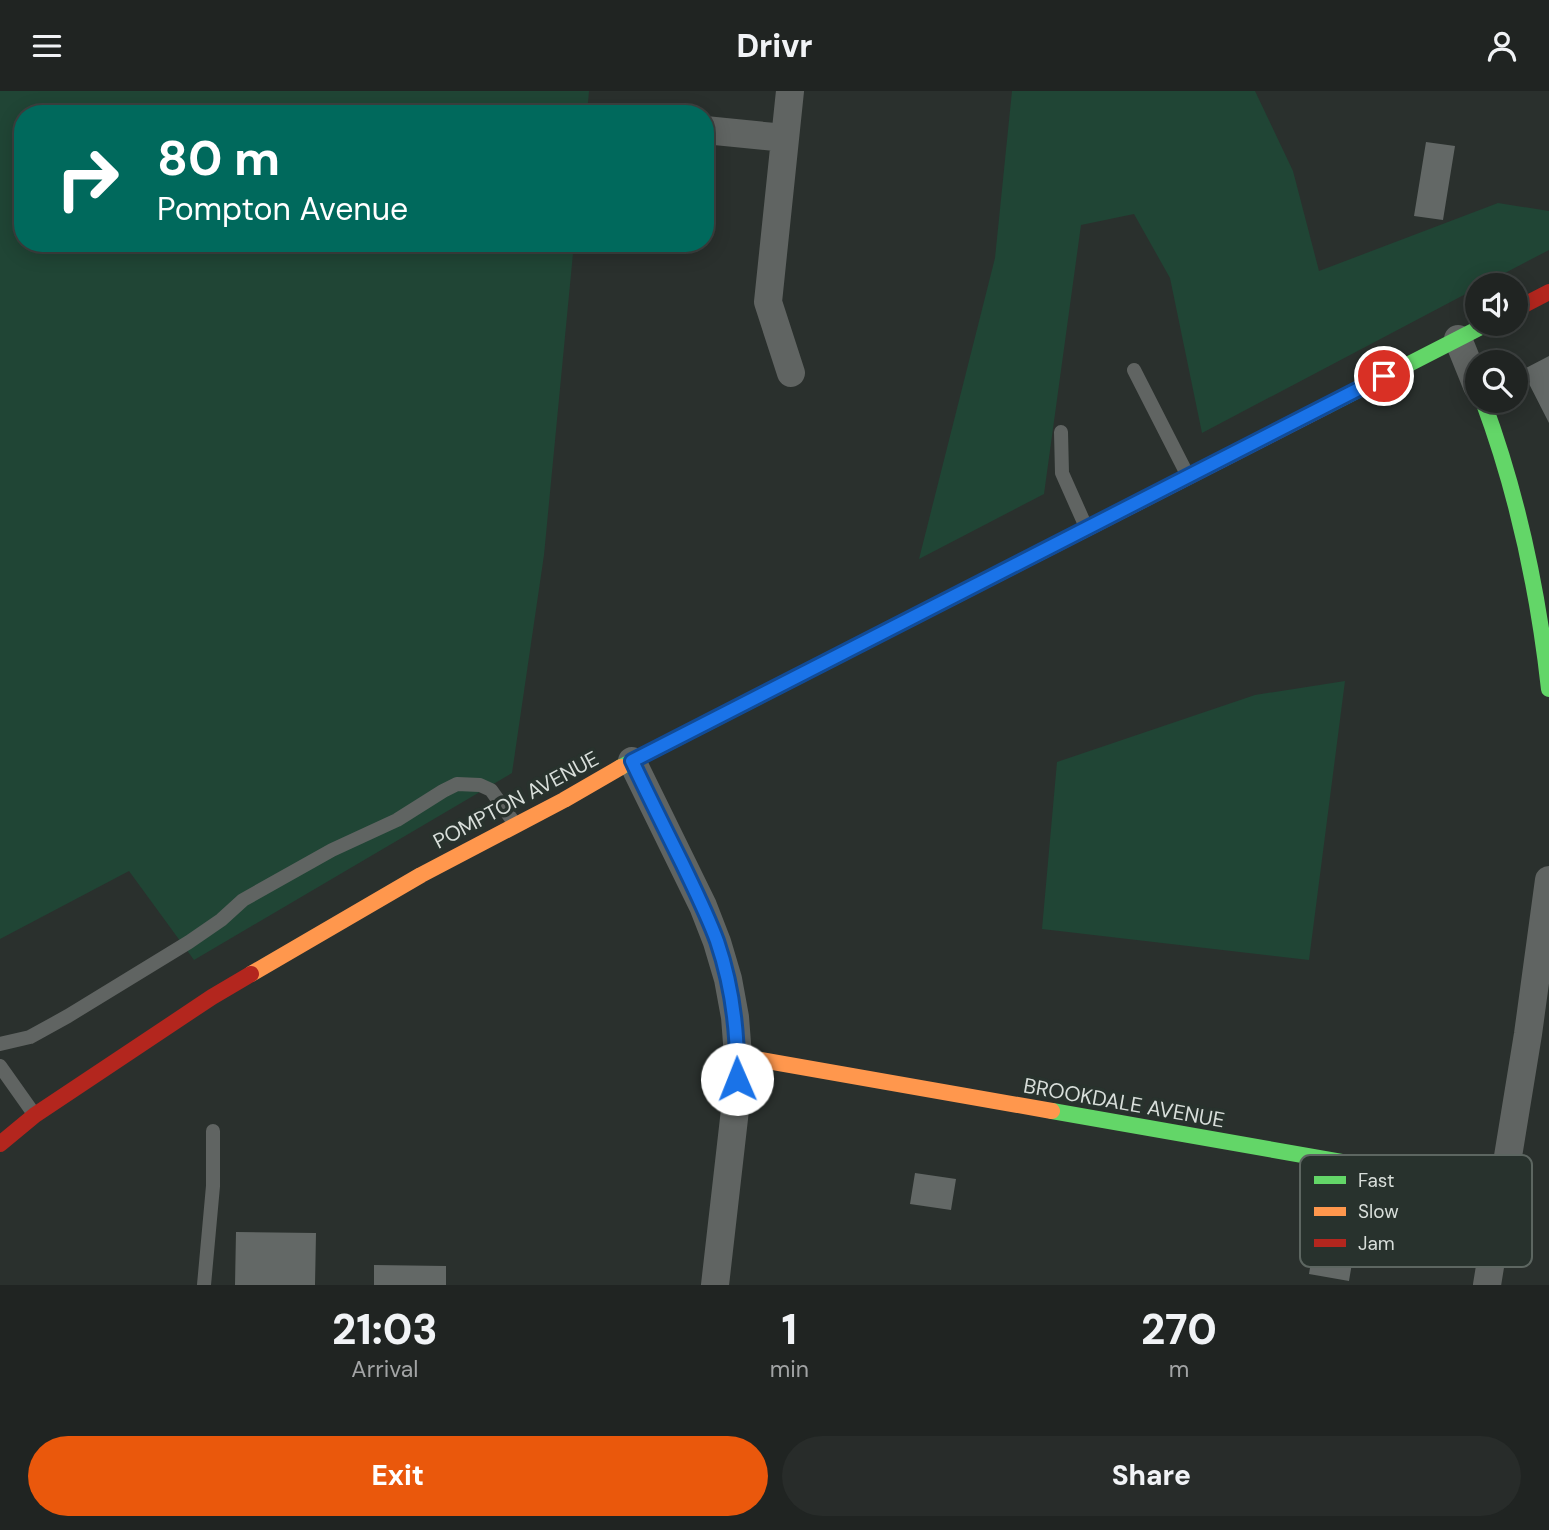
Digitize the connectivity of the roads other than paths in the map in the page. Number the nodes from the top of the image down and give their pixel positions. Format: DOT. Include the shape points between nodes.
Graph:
graph roads {
  1 [pos="790,91"];
  2 [pos="714,131"];
  3 [pos="785,138"];
  4 [pos="1549,292"];
  5 [pos="1528,303"];
  6 [pos="1465,335"];
  7 [pos="1458,339"];
  8 [pos="1465,356"];
  9 [pos="1134,370"];
  10 [pos="791,373"];
  11 [pos="1487,413"];
  12 [pos="1061,432"];
  13 [pos="1188,477"];
  14 [pos="1087,529"];
  15 [pos="1549,689"];
  16 [pos="632,761"];
  17 [pos="516,825"];
  18 [pos="1549,880"];
  19 [pos="1538,1036"];
  20 [pos="0,1044"];
  21 [pos="738,1056"];
  22 [pos="0,1066"];
  23 [pos="35,1115"];
  24 [pos="214,1131"];
  25 [pos="0,1144"];
  26 [pos="1302,1155"];
  27 [pos="1510,1155"];
  28 [pos="1490,1267"];
  29 [pos="204,1285"];
  30 [pos="715,1285"];
  31 [pos="1487,1285"];
  1 -- 3 [label="street"];
  2 -- 3 [label="street"];
  3 -- 10 [label="street" via="768,302"];
  4 -- 5 [label="main road"];
  6 -- 7 [label="main road, POMPTON AVENUE"];
  7 -- 8 [label="street"];
  7 -- 13 [label="main road, POMPTON AVENUE"];
  9 -- 13 [label="lane"];
  11 -- 15 [label="main road" via="1525,536"];
  12 -- 14 [label="lane" via="1062,473"];
  13 -- 14 [label="main road, POMPTON AVENUE"];
  14 -- 16 [label="main road, POMPTON AVENUE"];
  16 -- 17 [label="main road, POMPTON AVENUE"];
  16 -- 21 [label="street" via="717,942"];
  17 -- 20 [label="lane" via="491,790 457,784 243,900 189,943 68,1016 30,1037"];
  17 -- 23 [label="main road, POMPTON AVENUE" via="281,955"];
  18 -- 19 [label="street"];
  19 -- 27 [label="street"];
  21 -- 26 [label="main road, BROOKDALE AVENUE"];
  21 -- 30 [label="street"];
  22 -- 23 [label="lane"];
  23 -- 25 [label="main road, POMPTON AVENUE"];
  24 -- 29 [label="lane"];
  28 -- 31 [label="street"];
}
